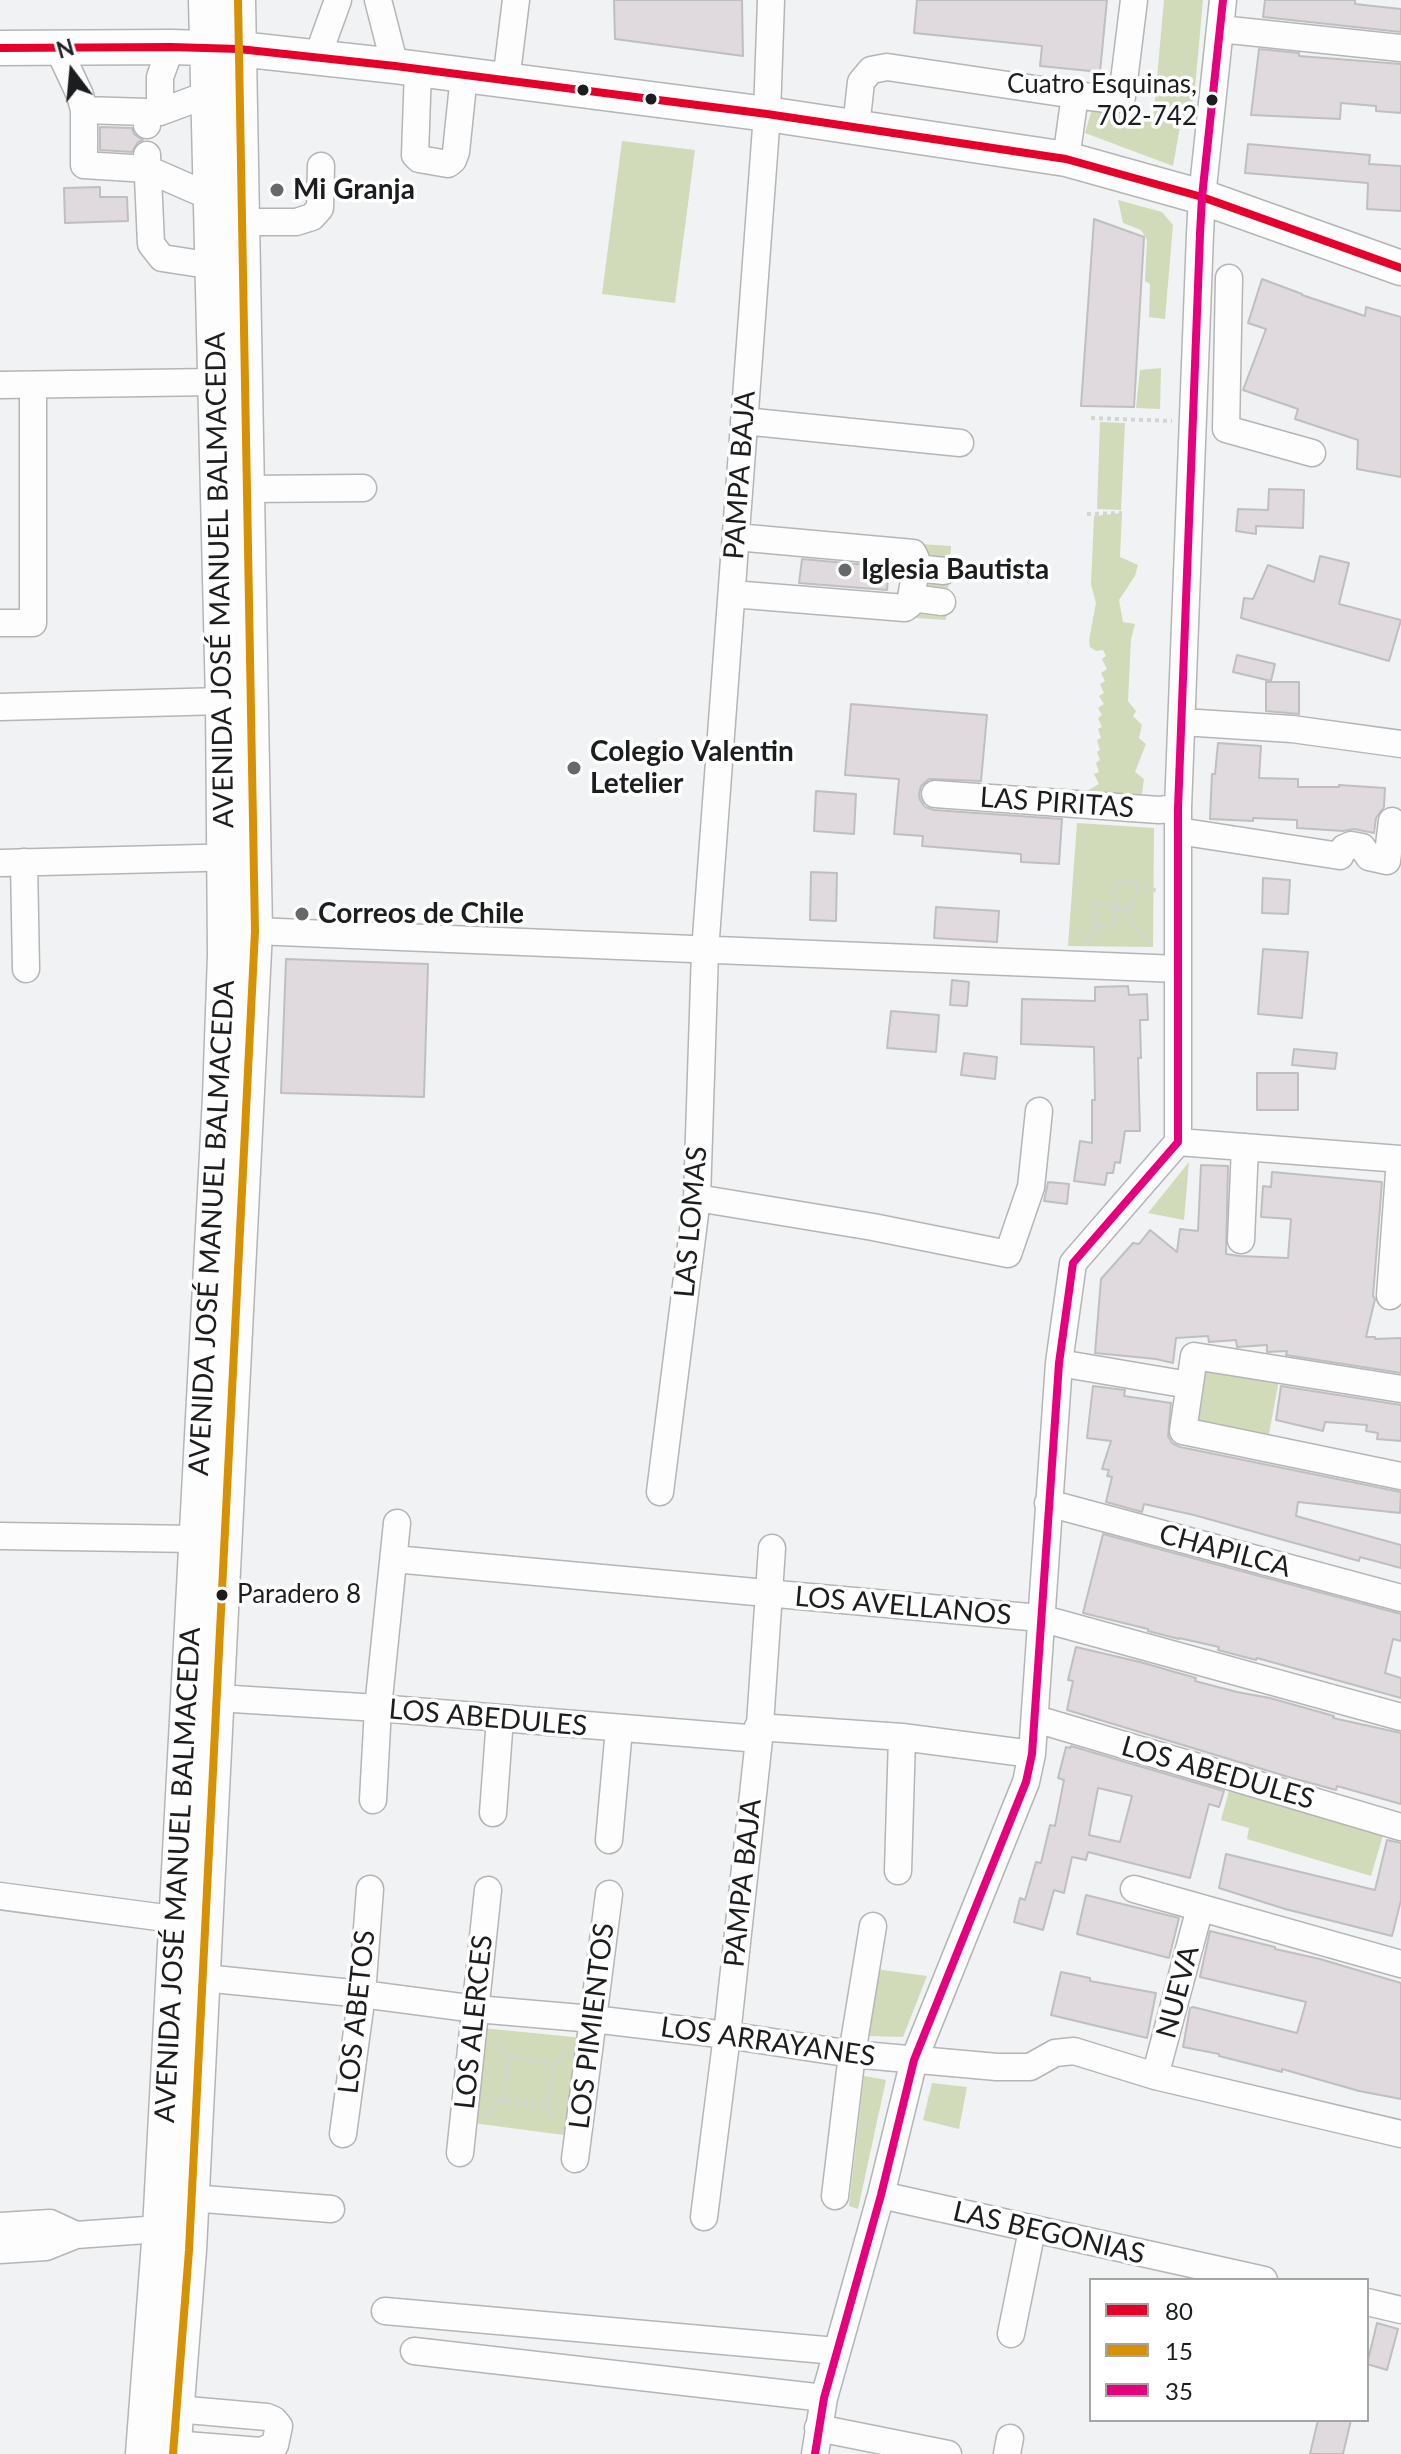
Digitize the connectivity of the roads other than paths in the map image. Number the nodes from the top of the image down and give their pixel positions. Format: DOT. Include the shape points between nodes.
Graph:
graph roads {
  1 [pos="206,0"];
  2 [pos="238,0"];
  3 [pos="338,0"];
  4 [pos="378,0"];
  5 [pos="516,0"];
  6 [pos="771,0"];
  7 [pos="1134,0"];
  8 [pos="1223,0"];
  9 [pos="1220,29"];
  10 [pos="171,47"];
  11 [pos="0,48"];
  12 [pos="58,48"];
  13 [pos="223,48"];
  14 [pos="1401,48"];
  15 [pos="317,58"];
  16 [pos="406,67"];
  17 [pos="464,75"];
  18 [pos="506,81"];
  19 [pos="209,94"];
  20 [pos="1075,95"];
  21 [pos="84,110"];
  22 [pos="767,114"];
  23 [pos="151,116"];
  24 [pos="856,127"];
  25 [pos="1066,159"];
  26 [pos="147,162"];
  27 [pos="321,166"];
  28 [pos="211,197"];
  29 [pos="1202,197"];
  30 [pos="241,222"];
  31 [pos="214,266"];
  32 [pos="1401,268"];
  33 [pos="1229,278"];
  34 [pos="216,382"];
  35 [pos="0,385"];
  36 [pos="33,386"];
  37 [pos="744,421"];
  38 [pos="1193,421"];
  39 [pos="1226,429"];
  40 [pos="960,443"];
  41 [pos="1312,453"];
  42 [pos="363,488"];
  43 [pos="248,489"];
  44 [pos="736,537"];
  45 [pos="916,568"];
  46 [pos="944,571"];
  47 [pos="732,594"];
  48 [pos="912,598"];
  49 [pos="942,602"];
  50 [pos="0,623"];
  51 [pos="223,701"];
  52 [pos="0,707"];
  53 [pos="1182,722"];
  54 [pos="1401,744"];
  55 [pos="935,794"];
  56 [pos="1178,820"];
  57 [pos="1392,821"];
  58 [pos="239,857"];
  59 [pos="12,863"];
  60 [pos="255,931"];
  61 [pos="705,951"];
  62 [pos="26,969"];
  63 [pos="1178,969"];
  64 [pos="1039,1111"];
  65 [pos="1178,1142"];
  66 [pos="1245,1147"];
  67 [pos="1400,1159"];
  68 [pos="697,1198"];
  69 [pos="1241,1240"];
  70 [pos="1390,1296"];
  71 [pos="1059,1363"];
  72 [pos="1189,1385"];
  73 [pos="1401,1389"];
  74 [pos="1401,1476"];
  75 [pos="660,1492"];
  76 [pos="1048,1503"];
  77 [pos="397,1523"];
  78 [pos="0,1536"];
  79 [pos="196,1539"];
  80 [pos="772,1548"];
  81 [pos="394,1559"];
  82 [pos="768,1594"];
  83 [pos="1401,1598"];
  84 [pos="1040,1618"];
  85 [pos="217,1698"];
  86 [pos="378,1708"];
  87 [pos="1401,1717"];
  88 [pos="500,1718"];
  89 [pos="1036,1719"];
  90 [pos="619,1729"];
  91 [pos="758,1733"];
  92 [pos="902,1737"];
  93 [pos="1032,1754"];
  94 [pos="373,1800"];
  95 [pos="493,1813"];
  96 [pos="1401,1827"];
  97 [pos="609,1840"];
  98 [pos="898,1871"];
  99 [pos="370,1889"];
  100 [pos="1134,1889"];
  101 [pos="488,1890"];
  102 [pos="609,1894"];
  103 [pos="0,1896"];
  104 [pos="1200,1908"];
  105 [pos="190,1921"];
  106 [pos="873,1926"];
  107 [pos="1401,1964"];
  108 [pos="187,1976"];
  109 [pos="362,1994"];
  110 [pos="476,2009"];
  111 [pos="593,2019"];
  112 [pos="727,2035"];
  113 [pos="852,2054"];
  114 [pos="914,2060"];
  115 [pos="1155,2076"];
  116 [pos="343,2134"];
  117 [pos="1401,2134"];
  118 [pos="460,2153"];
  119 [pos="575,2159"];
  120 [pos="881,2195"];
  121 [pos="835,2196"];
  122 [pos="191,2198"];
  123 [pos="331,2209"];
  124 [pos="704,2217"];
  125 [pos="0,2226"];
  126 [pos="160,2229"];
  127 [pos="1032,2230"];
  128 [pos="76,2235"];
  129 [pos="0,2250"];
  130 [pos="1172,2270"];
  131 [pos="1246,2278"];
  132 [pos="1369,2302"];
  133 [pos="1401,2310"];
  134 [pos="385,2311"];
  135 [pos="1011,2334"];
  136 [pos="414,2351"];
  137 [pos="836,2351"];
  138 [pos="824,2398"];
  139 [pos="176,2409"];
  140 [pos="816,2441"];
  141 [pos="163,2451"];
  142 [pos="948,2454"];
  1 -- 13 [label="main road, AVENIDA JOSÉ MANUEL BALMACEDA"];
  2 -- 13 [label="main road, AVENIDA JOSÉ MANUEL BALMACEDA"];
  3 -- 15 [label="street"];
  4 -- 16 [label="street"];
  5 -- 18 [label="street"];
  6 -- 22 [label="street, PAMPA BAJA"];
  7 -- 20 [label="street" via="1122,97"];
  8 -- 9 [label="street"];
  9 -- 14 [label="street"];
  9 -- 29 [label="street"];
  10 -- 12 [label="main road"];
  10 -- 13 [label="main road"];
  10 -- 23 [label="street"];
  11 -- 12 [label="main road"];
  12 -- 21 [label="street"];
  13 -- 15 [label="main road"];
  13 -- 19 [label="main road, AVENIDA JOSÉ MANUEL BALMACEDA"];
  13 -- 30 [label="main road, AVENIDA JOSÉ MANUEL BALMACEDA"];
  15 -- 16 [label="main road"];
  16 -- 17 [label="main road"];
  16 -- 17 [label="street" via="415,155 448,164 456,152"];
  17 -- 18 [label="main road"];
  18 -- 22 [label="main road"];
  19 -- 23 [label="street"];
  19 -- 28 [label="main road, AVENIDA JOSÉ MANUEL BALMACEDA"];
  20 -- 24 [label="street" via="887,67 871,70 861,82"];
  20 -- 25 [label="street"];
  21 -- 23 [label="street"];
  21 -- 26 [label="street" via="84,165"];
  22 -- 24 [label="main road"];
  22 -- 37 [label="street, PAMPA BAJA"];
  24 -- 25 [label="main road"];
  25 -- 29 [label="main road"];
  26 -- 28 [label="street"];
  26 -- 31 [label="street" via="151,244 162,258"];
  27 -- 30 [label="street" via="320,208 312,217"];
  28 -- 31 [label="main road, AVENIDA JOSÉ MANUEL BALMACEDA"];
  29 -- 32 [label="main road"];
  29 -- 38 [label="street"];
  30 -- 43 [label="main road, AVENIDA JOSÉ MANUEL BALMACEDA"];
  31 -- 34 [label="main road, AVENIDA JOSÉ MANUEL BALMACEDA"];
  33 -- 39 [label="street"];
  34 -- 36 [label="street"];
  34 -- 51 [label="main road, AVENIDA JOSÉ MANUEL BALMACEDA"];
  35 -- 36 [label="street"];
  36 -- 50 [label="street" via="33,623"];
  37 -- 40 [label="street"];
  37 -- 44 [label="street, PAMPA BAJA"];
  38 -- 39 [label="street"];
  38 -- 53 [label="street"];
  39 -- 41 [label="street"];
  42 -- 43 [label="street"];
  43 -- 58 [label="main road, AVENIDA JOSÉ MANUEL BALMACEDA"];
  44 -- 45 [label="street" via="913,553"];
  44 -- 47 [label="street, PAMPA BAJA"];
  45 -- 46 [label="street"];
  45 -- 48 [label="street"];
  47 -- 48 [label="street" via="905,608"];
  47 -- 61 [label="street, PAMPA BAJA"];
  48 -- 49 [label="street"];
  51 -- 52 [label="street"];
  51 -- 58 [label="main road, AVENIDA JOSÉ MANUEL BALMACEDA"];
  53 -- 54 [label="street" via="1292,729"];
  53 -- 56 [label="street"];
  55 -- 56 [label="street, LAS PIRITAS" via="1159,810"];
  56 -- 57 [label="street, LAS PIRITAS" via="1340,856 1357,868 1369,857 1387,861"];
  56 -- 63 [label="street"];
  58 -- 59 [label="street"];
  58 -- 60 [label="main road, AVENIDA JOSÉ MANUEL BALMACEDA"];
  58 -- 79 [label="main road, AVENIDA JOSÉ MANUEL BALMACEDA" via="225,955"];
  59 -- 62 [label="street"];
  60 -- 61 [label="street"];
  60 -- 85 [label="main road, AVENIDA JOSÉ MANUEL BALMACEDA"];
  61 -- 63 [label="street"];
  61 -- 68 [label="street, LAS LOMAS"];
  63 -- 65 [label="street"];
  64 -- 68 [label="street" via="1031,1187 1008,1254"];
  65 -- 66 [label="street"];
  65 -- 71 [label="street" via="1073,1263"];
  66 -- 67 [label="street"];
  66 -- 69 [label="street"];
  67 -- 70 [label="street"];
  68 -- 75 [label="street, LAS LOMAS"];
  71 -- 72 [label="street"];
  71 -- 76 [label="street"];
  72 -- 73 [label="street" via="1194,1356"];
  72 -- 74 [label="street" via="1183,1431"];
  76 -- 83 [label="street, CHAPILCA"];
  76 -- 84 [label="street"];
  77 -- 81 [label="street"];
  78 -- 79 [label="street"];
  79 -- 105 [label="main road, AVENIDA JOSÉ MANUEL BALMACEDA"];
  80 -- 82 [label="street, PAMPA BAJA"];
  81 -- 82 [label="street, LOS AVELLANOS"];
  81 -- 86 [label="street"];
  82 -- 84 [label="street, LOS AVELLANOS"];
  82 -- 91 [label="street, PAMPA BAJA"];
  84 -- 87 [label="street, LOS AVELLANOS"];
  84 -- 89 [label="street"];
  85 -- 86 [label="street, LOS ABEDULES"];
  85 -- 105 [label="main road, AVENIDA JOSÉ MANUEL BALMACEDA"];
  86 -- 88 [label="street, LOS ABEDULES"];
  86 -- 94 [label="street"];
  88 -- 90 [label="street, LOS ABEDULES"];
  88 -- 95 [label="street"];
  89 -- 93 [label="street"];
  89 -- 96 [label="street, LOS ABEDULES"];
  90 -- 91 [label="street, LOS ABEDULES"];
  90 -- 97 [label="street"];
  91 -- 92 [label="street, LOS ABEDULES"];
  91 -- 112 [label="street, PAMPA BAJA"];
  92 -- 93 [label="street, LOS ABEDULES"];
  92 -- 98 [label="street"];
  93 -- 114 [label="street" via="1026,1782"];
  99 -- 109 [label="street, LOS ABETOS"];
  100 -- 104 [label="street"];
  101 -- 110 [label="street, LOS ALERCES"];
  102 -- 111 [label="street, LOS PIMIENTOS"];
  103 -- 105 [label="street"];
  104 -- 107 [label="street"];
  104 -- 115 [label="street, NUEVA"];
  105 -- 108 [label="main road, AVENIDA JOSÉ MANUEL BALMACEDA"];
  106 -- 113 [label="street"];
  108 -- 109 [label="street, LOS ARRAYANES"];
  108 -- 122 [label="main road, AVENIDA JOSÉ MANUEL BALMACEDA"];
  108 -- 126 [label="main road, AVENIDA JOSÉ MANUEL BALMACEDA"];
  109 -- 110 [label="street, LOS ARRAYANES"];
  109 -- 116 [label="street, LOS ABETOS"];
  110 -- 111 [label="street, LOS ARRAYANES"];
  110 -- 118 [label="street, LOS ALERCES"];
  111 -- 112 [label="street, LOS ARRAYANES"];
  111 -- 119 [label="street, LOS PIMIENTOS"];
  112 -- 113 [label="street, LOS ARRAYANES"];
  112 -- 124 [label="street, PAMPA BAJA"];
  113 -- 114 [label="street, LOS ARRAYANES"];
  113 -- 121 [label="street"];
  114 -- 115 [label="street, LOS ARRAYANES" via="1030,2067 1055,2053 1074,2051"];
  114 -- 120 [label="street"];
  115 -- 117 [label="street, LOS ARRAYANES"];
  120 -- 127 [label="street, LAS BEGONIAS"];
  120 -- 137 [label="street"];
  122 -- 123 [label="street"];
  122 -- 139 [label="main road, AVENIDA JOSÉ MANUEL BALMACEDA"];
  125 -- 128 [label="street" via="50,2223"];
  126 -- 128 [label="street"];
  126 -- 141 [label="main road, AVENIDA JOSÉ MANUEL BALMACEDA"];
  127 -- 130 [label="street, LAS BEGONIAS"];
  127 -- 135 [label="street"];
  128 -- 129 [label="street" via="46,2247"];
  130 -- 131 [label="street, LAS BEGONIAS"];
  132 -- 133 [label="street"];
  134 -- 137 [label="street"];
  136 -- 138 [label="street"];
  137 -- 138 [label="street"];
  138 -- 140 [label="street"];
  139 -- 141 [label="main road, AVENIDA JOSÉ MANUEL BALMACEDA"];
  139 -- 141 [label="street" via="267,2417 279,2426 275,2445 261,2451"];
  140 -- 142 [label="street"];
}
